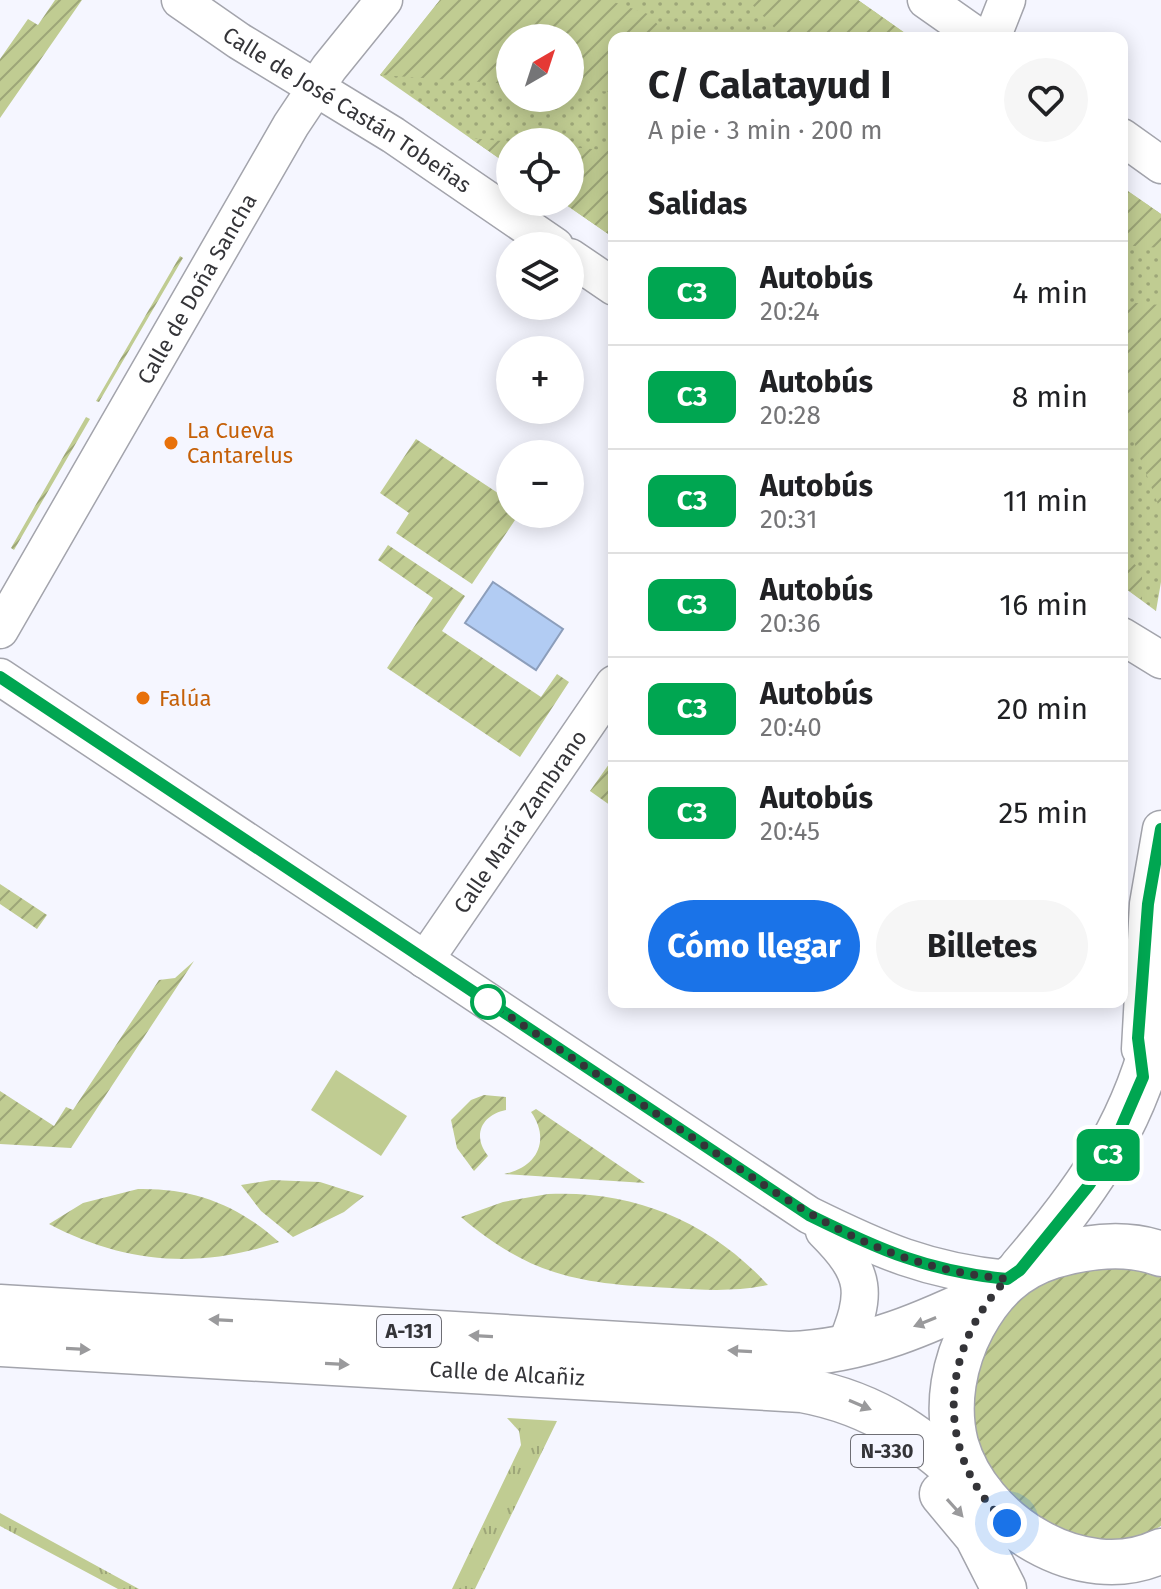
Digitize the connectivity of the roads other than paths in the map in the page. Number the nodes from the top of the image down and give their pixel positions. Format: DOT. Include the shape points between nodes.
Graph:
graph roads {
  1 [pos="180,0"];
  2 [pos="384,0"];
  3 [pos="926,0"];
  4 [pos="1007,0"];
  5 [pos="971,32"];
  6 [pos="994,32"];
  7 [pos="316,86"];
  8 [pos="1128,141"];
  9 [pos="1161,165"];
  10 [pos="534,232"];
  11 [pos="584,267"];
  12 [pos="608,283"];
  13 [pos="12,598"];
  14 [pos="0,630"];
  15 [pos="1128,640"];
  16 [pos="1161,660"];
  17 [pos="0,677"];
  18 [pos="608,693"];
  19 [pos="1161,829"];
  20 [pos="425,960"];
  21 [pos="1161,1009"];
  22 [pos="1143,1077"];
  23 [pos="809,1215"];
  24 [pos="1161,1254"];
  25 [pos="1007,1280"];
  26 [pos="0,1307"];
  27 [pos="0,1344"];
  28 [pos="844,1349"];
  29 [pos="715,1386"];
  30 [pos="988,1503"];
  31 [pos="1161,1551"];
  32 [pos="1161,1571"];
  33 [pos="1004,1589"];
  34 [pos="1032,1589"];
  35 [pos="1148,1589"];
  1 -- 7 [label="street, Calle de José Castán Tobeñas"];
  2 -- 7 [label="street, Calle de Doña Sancha"];
  3 -- 5 [label="street"];
  4 -- 6 [label="street"];
  7 -- 10 [label="street, Calle de José Castán Tobeñas"];
  7 -- 13 [label="street, Calle de Doña Sancha"];
  8 -- 9 [label="street"];
  11 -- 12 [label="street"];
  13 -- 14 [label="street, Calle de Doña Sancha"];
  15 -- 16 [label="street"];
  17 -- 20 [label="street"];
  18 -- 20 [label="street, Calle María Zambrano"];
  19 -- 22 [label="street" via="1148,904 1138,1038"];
  20 -- 23 [label="street"];
  21 -- 22 [label="main road"];
  22 -- 25 [label="main road" via="1111,1151 1089,1185"];
  23 -- 25 [label="street" via="900,1259"];
  23 -- 28 [label="street" via="845,1252 859,1278 859,1308"];
  24 -- 25 [label="main road, A-131" via="1091,1248 1044,1259"];
  25 -- 28 [label="main road, Calle de Alcañiz / A-131, one-way" via="896,1334"];
  25 -- 30 [label="main road, A-131" via="968,1336 952,1389 956,1443"];
  28 -- 26 [label="main road, Calle de Alcañiz / A-131, one-way" via="789,1354"];
  27 -- 29 [label="main road, Calle de Alcañiz / A-131, one-way"];
  29 -- 30 [label="main road, Calle de Alcañiz / A-131, one-way" via="802,1390 862,1405 910,1432"];
  29 -- 33 [label="main road, N-330, one-way" via="821,1419 895,1456 960,1513"];
  30 -- 31 [label="main road, A-131" via="1020,1534 1064,1558 1111,1565"];
  30 -- 34 [label="main road, A-131"];
  32 -- 35 [label="main road"];
}
